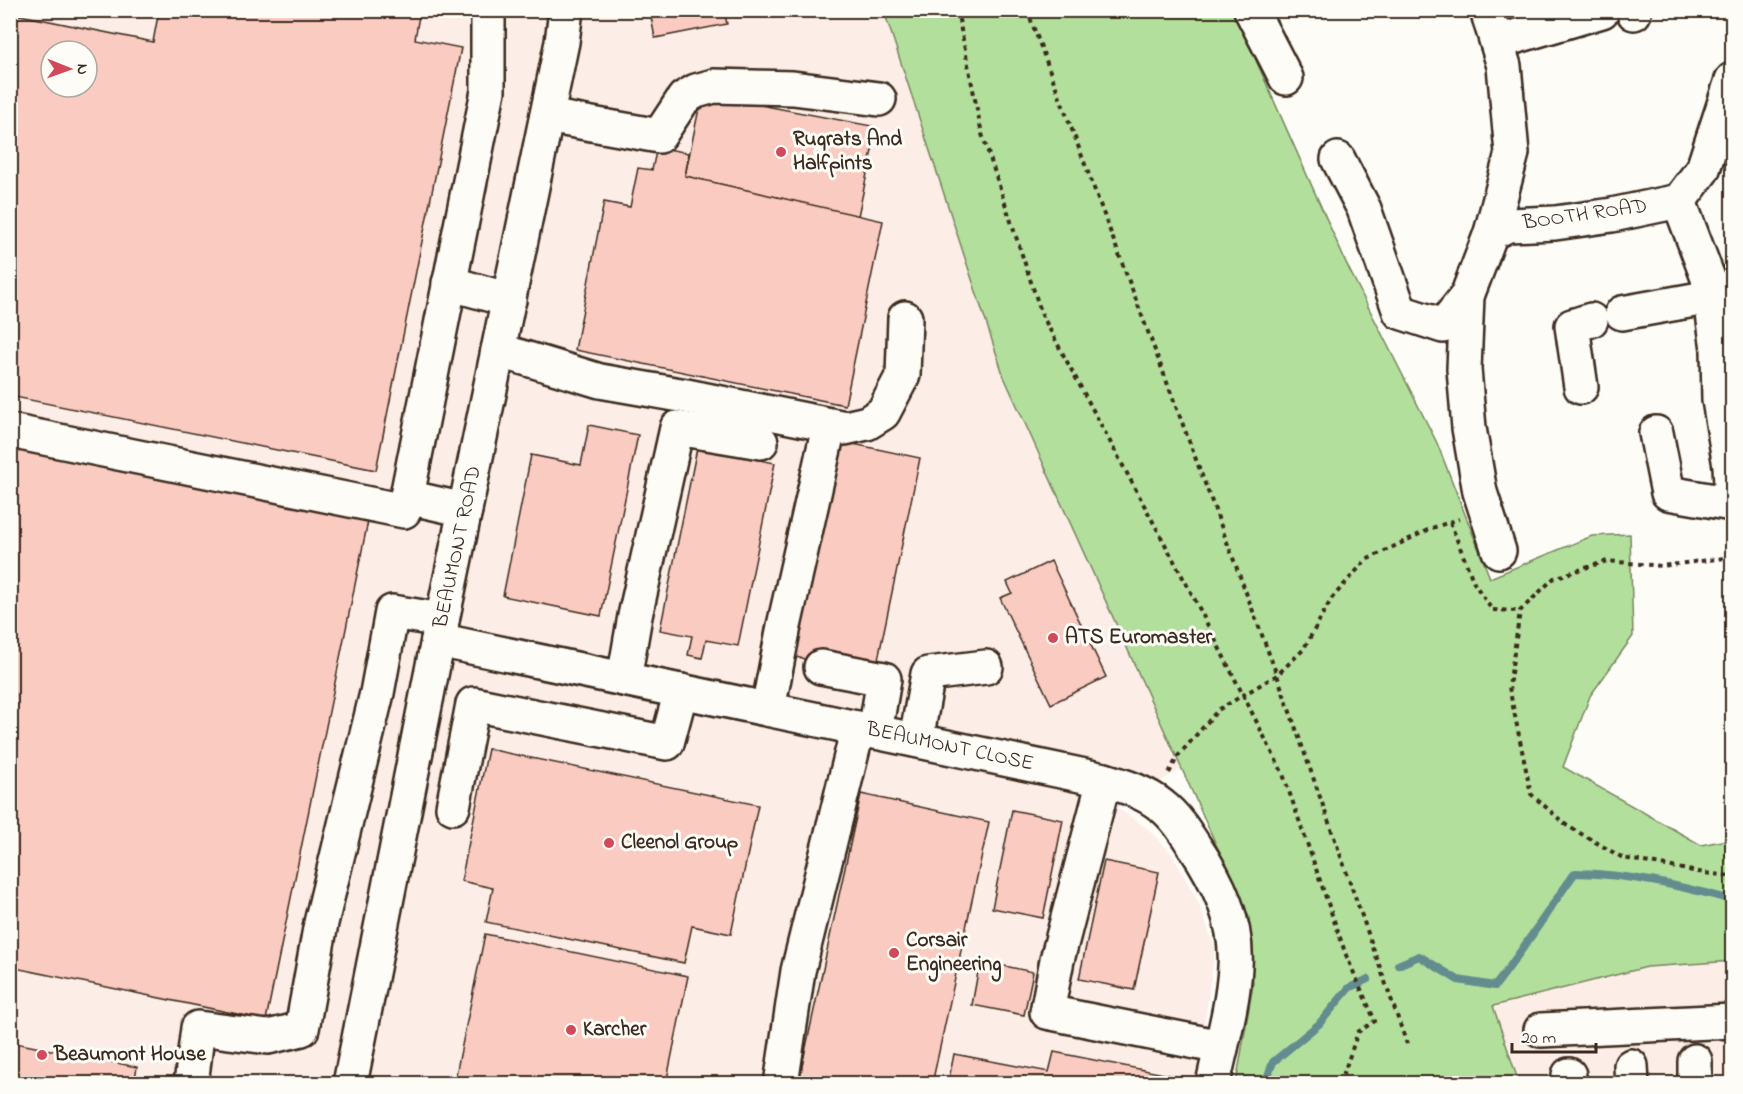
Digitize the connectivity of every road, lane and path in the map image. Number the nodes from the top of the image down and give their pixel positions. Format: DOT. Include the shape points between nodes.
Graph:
graph roads {
  1 [pos="488,10"];
  2 [pos="566,10"];
  3 [pos="957,10"];
  4 [pos="1027,10"];
  5 [pos="1251,10"];
  6 [pos="1487,10"];
  7 [pos="1602,11"];
  8 [pos="1497,42"];
  9 [pos="1286,78"];
  10 [pos="1732,80"];
  11 [pos="879,99"];
  12 [pos="547,116"];
  13 [pos="1338,159"];
  14 [pos="1679,201"];
  15 [pos="1491,233"];
  16 [pos="449,283"];
  17 [pos="1467,296"];
  18 [pos="1711,297"];
  19 [pos="509,300"];
  20 [pos="905,318"];
  21 [pos="498,350"];
  22 [pos="1581,387"];
  23 [pos="10,431"];
  24 [pos="1656,433"];
  25 [pos="826,440"];
  26 [pos="761,442"];
  27 [pos="407,497"];
  28 [pos="1732,504"];
  29 [pos="465,510"];
  30 [pos="1484,510"];
  31 [pos="1450,522"];
  32 [pos="1499,551"];
  33 [pos="1732,557"];
  34 [pos="1520,611"];
  35 [pos="440,630"];
  36 [pos="821,667"];
  37 [pos="986,667"];
  38 [pos="1276,675"];
  39 [pos="624,679"];
  40 [pos="681,691"];
  41 [pos="1243,695"];
  42 [pos="768,709"];
  43 [pos="867,730"];
  44 [pos="916,740"];
  45 [pos="1104,780"];
  46 [pos="1161,805"];
  47 [pos="453,807"];
  48 [pos="1732,876"];
  49 [pos="1732,1021"];
  50 [pos="1541,1030"];
  51 [pos="1407,1044"];
  52 [pos="1221,1047"];
  53 [pos="191,1083"];
  54 [pos="350,1083"];
  55 [pos="781,1083"];
  56 [pos="1213,1083"];
  57 [pos="1340,1083"];
  1 -- 16 [label="street" via="488,91"];
  2 -- 12 [label="street, BEAUMONT ROAD"];
  3 -- 41 [label="path" via="982,134 1042,315"];
  4 -- 38 [label="path"];
  5 -- 9 [label="street"];
  6 -- 8 [label="street"];
  7 -- 8 [label="street"];
  8 -- 15 [label="street" via="1504,66 1512,153"];
  10 -- 14 [label="street" via="1703,169"];
  11 -- 12 [label="street" via="793,88 714,86 684,98 659,136"];
  12 -- 19 [label="street, BEAUMONT ROAD"];
  13 -- 17 [label="street" via="1364,209 1400,312 1443,326"];
  14 -- 15 [label="street, BOOTH ROAD" via="1555,223 1508,225"];
  14 -- 18 [label="street" via="1708,278"];
  15 -- 17 [label="street"];
  16 -- 19 [label="street"];
  16 -- 27 [label="street"];
  17 -- 30 [label="street" via="1464,369 1469,428"];
  18 -- 22 [label="street" via="1572,326"];
  18 -- 28 [label="street"];
  19 -- 21 [label="street, BEAUMONT ROAD"];
  20 -- 21 [label="street" via="903,375 883,413 867,423 845,428 600,381"];
  21 -- 29 [label="street, BEAUMONT ROAD"];
  23 -- 27 [label="street" via="404,510"];
  24 -- 28 [label="street" via="1668,493"];
  25 -- 42 [label="street"];
  26 -- 39 [label="street" via="677,428"];
  27 -- 29 [label="street"];
  29 -- 35 [label="street, BEAUMONT ROAD"];
  30 -- 31 [label="path"];
  30 -- 32 [label="street"];
  31 -- 34 [label="path" via="1474,583 1492,610"];
  31 -- 38 [label="path" via="1366,560 1332,598 1303,650"];
  33 -- 34 [label="path" via="1662,566 1607,561 1554,578"];
  34 -- 48 [label="path" via="1509,687 1531,794 1566,825 1623,858"];
  35 -- 39 [label="street, BEAUMONT CLOSE"];
  35 -- 53 [label="street, BEAUMONT CLOSE" via="392,612 377,693 321,923 302,1029 268,1037 198,1028"];
  35 -- 54 [label="street, BEAUMONT ROAD"];
  36 -- 43 [label="street" via="884,679"];
  37 -- 44 [label="street" via="928,674"];
  38 -- 41 [label="path"];
  38 -- 51 [label="path"];
  39 -- 40 [label="street, BEAUMONT CLOSE"];
  40 -- 42 [label="street, BEAUMONT CLOSE"];
  40 -- 47 [label="street" via="667,743 473,704"];
  41 -- 46 [label="path" via="1218,710 1178,756 1160,792"];
  41 -- 57 [label="path" via="1283,774 1346,955 1375,1021 1358,1032"];
  42 -- 43 [label="street, BEAUMONT CLOSE"];
  43 -- 44 [label="street, BEAUMONT CLOSE"];
  43 -- 55 [label="street" via="798,971"];
  44 -- 45 [label="street, BEAUMONT CLOSE"];
  45 -- 46 [label="street, BEAUMONT CLOSE" via="1131,788"];
  45 -- 52 [label="street" via="1047,1012"];
  46 -- 52 [label="street, BEAUMONT CLOSE" via="1205,861 1224,899 1234,933 1235,966"];
  49 -- 50 [label="street"];
  52 -- 56 [label="street, BEAUMONT CLOSE"];
}
